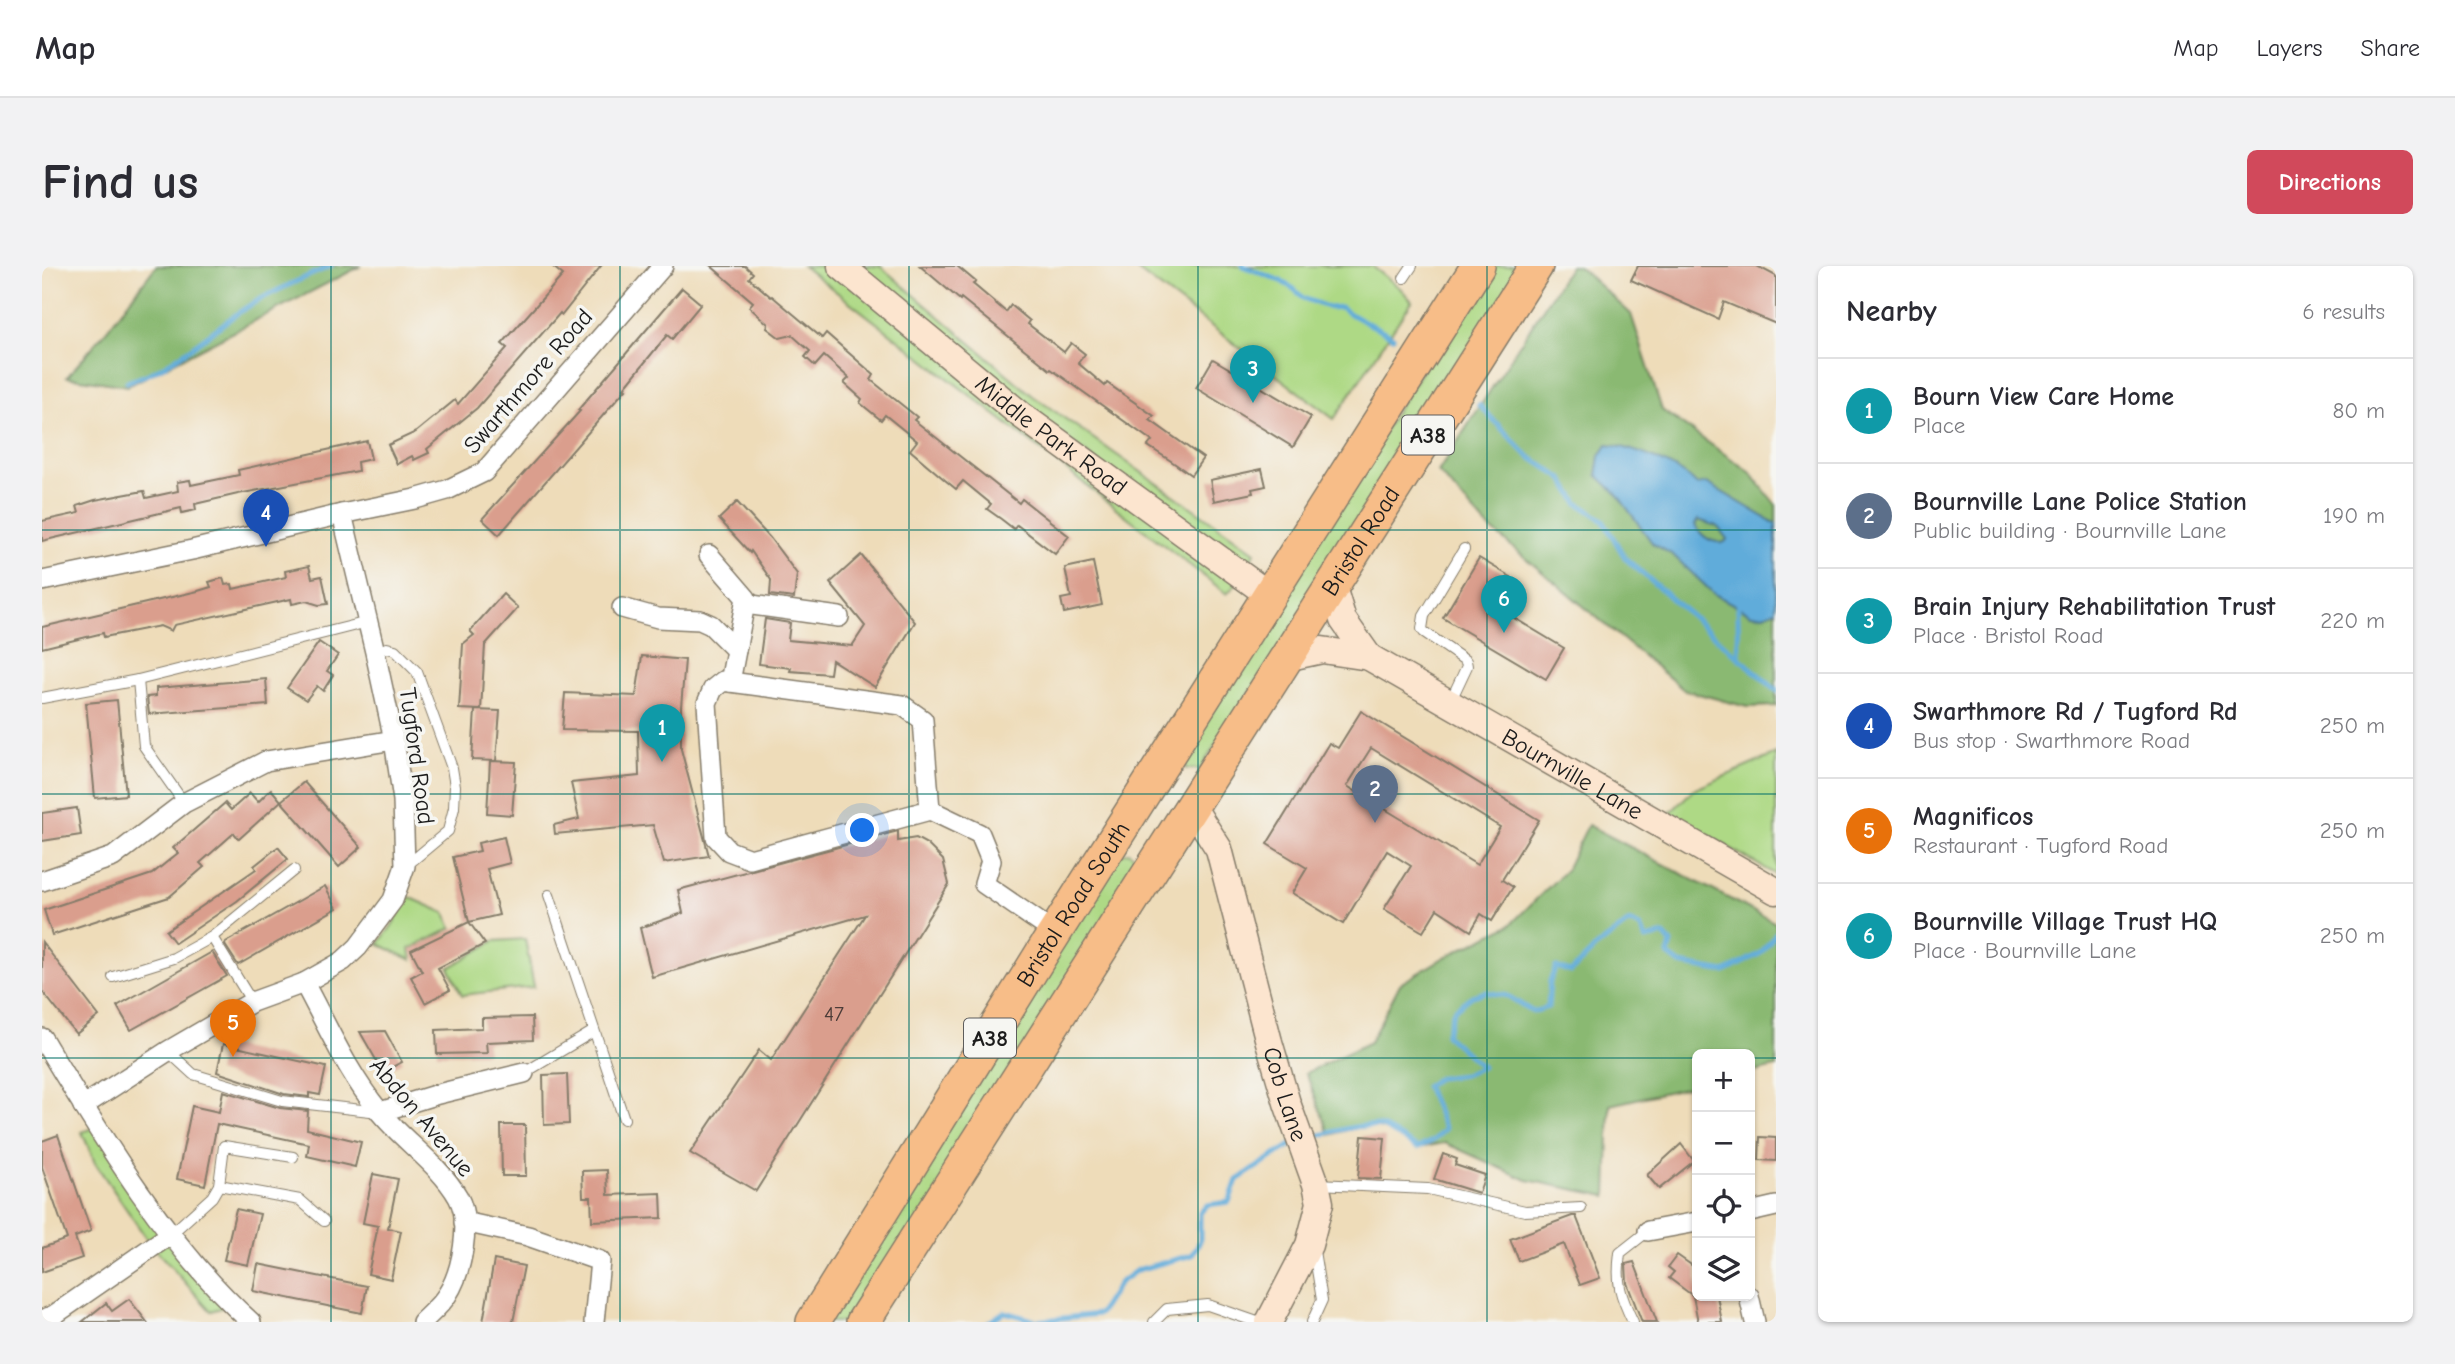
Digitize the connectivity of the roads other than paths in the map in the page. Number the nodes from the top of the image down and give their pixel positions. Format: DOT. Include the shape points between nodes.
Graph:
graph roads {
  1 [pos="663,266"];
  2 [pos="841,266"];
  3 [pos="1412,266"];
  4 [pos="1478,266"];
  5 [pos="1536,266"];
  6 [pos="1404,278"];
  7 [pos="342,514"];
  8 [pos="1464,549"];
  9 [pos="709,555"];
  10 [pos="42,581"];
  11 [pos="1326,594"];
  12 [pos="1269,595"];
  13 [pos="745,604"];
  14 [pos="622,607"];
  15 [pos="839,617"];
  16 [pos="369,622"];
  17 [pos="736,650"];
  18 [pos="376,652"];
  19 [pos="1368,657"];
  20 [pos="1285,658"];
  21 [pos="138,680"];
  22 [pos="730,682"];
  23 [pos="42,698"];
  24 [pos="1449,704"];
  25 [pos="394,740"];
  26 [pos="1169,755"];
  27 [pos="1199,792"];
  28 [pos="1143,796"];
  29 [pos="184,803"];
  30 [pos="930,810"];
  31 [pos="1172,836"];
  32 [pos="1114,842"];
  33 [pos="1222,860"];
  34 [pos="1154,864"];
  35 [pos="405,866"];
  36 [pos="294,870"];
  37 [pos="42,881"];
  38 [pos="1776,891"];
  39 [pos="549,895"];
  40 [pos="1055,933"];
  41 [pos="212,937"];
  42 [pos="113,977"];
  43 [pos="304,983"];
  44 [pos="252,1002"];
  45 [pos="594,1031"];
  46 [pos="42,1038"];
  47 [pos="168,1051"];
  48 [pos="524,1073"];
  49 [pos="83,1106"];
  50 [pos="380,1112"];
  51 [pos="624,1119"];
  52 [pos="293,1157"];
  53 [pos="1316,1184"];
  54 [pos="219,1185"];
  55 [pos="1776,1206"];
  56 [pos="1581,1208"];
  57 [pos="1755,1211"];
  58 [pos="324,1221"];
  59 [pos="464,1222"];
  60 [pos="1692,1223"];
  61 [pos="1648,1231"];
  62 [pos="171,1234"];
  63 [pos="1310,1245"];
  64 [pos="1750,1301"];
  65 [pos="42,1320"];
  66 [pos="251,1322"];
  67 [pos="422,1322"];
  68 [pos="594,1322"];
  69 [pos="813,1322"];
  70 [pos="863,1322"];
  71 [pos="1154,1322"];
  72 [pos="1257,1322"];
  73 [pos="1269,1322"];
  74 [pos="1312,1322"];
  75 [pos="1633,1322"];
  76 [pos="1755,1322"];
  1 -- 7 [label="street, Swarthmore Road" via="484,472 422,498"];
  2 -- 12 [label="street, Middle Park Road" via="1021,415"];
  3 -- 6 [label="lane"];
  4 -- 12 [label="highway, Bristol Road / A38"];
  5 -- 11 [label="highway, Bristol Road / A38"];
  7 -- 10 [label="street, Swarthmore Road"];
  7 -- 16 [label="street, Tugford Road"];
  8 -- 24 [label="lane" via="1422,624 1424,632 1466,661"];
  9 -- 13 [label="street" via="746,598"];
  11 -- 19 [label="street, Bournville Lane"];
  11 -- 20 [label="highway, Bristol Road South / A38"];
  12 -- 26 [label="highway, Bristol Road South / A38"];
  13 -- 15 [label="street"];
  13 -- 17 [label="street"];
  14 -- 17 [label="street" via="658,618 700,620"];
  16 -- 18 [label="street, Tugford Road"];
  16 -- 21 [label="lane"];
  17 -- 22 [label="street"];
  18 -- 25 [label="street, Tugford Road"];
  18 -- 35 [label="lane, Tugford Road" via="394,650 416,672 455,786 448,831"];
  19 -- 20 [label="street, Bournville Lane" via="1322,650"];
  19 -- 24 [label="street, Bournville Lane"];
  20 -- 27 [label="highway, Bristol Road South / A38"];
  21 -- 23 [label="lane"];
  21 -- 29 [label="lane" via="144,746"];
  22 -- 30 [label="street" via="902,705 923,720"];
  22 -- 30 [label="street" via="723,681 713,689 707,704 716,837 729,851 750,859"];
  24 -- 38 [label="street, Bournville Lane"];
  25 -- 29 [label="street" via="266,761"];
  25 -- 35 [label="street, Tugford Road" via="403,800"];
  26 -- 27 [label="highway" via="1182,777"];
  26 -- 28 [label="highway, Bristol Road South / A38"];
  27 -- 28 [label="highway" via="1163,785"];
  27 -- 31 [label="highway, Bristol Road South / A38"];
  27 -- 33 [label="street, Cob Lane"];
  28 -- 31 [label="highway" via="1149,827"];
  28 -- 32 [label="highway, Bristol Road South / A38"];
  29 -- 37 [label="street" via="113,857"];
  30 -- 40 [label="street" via="980,834 991,861 984,884"];
  31 -- 33 [label="street" via="1212,851"];
  31 -- 34 [label="highway, Bristol Road South / A38"];
  32 -- 34 [label="highway" via="1138,843"];
  32 -- 40 [label="highway, Bristol Road South / A38"];
  33 -- 53 [label="street, Cob Lane" via="1287,1103"];
  34 -- 70 [label="highway, Bristol Road South / A38"];
  35 -- 43 [label="street, Tugford Road" via="393,900 358,947"];
  36 -- 41 [label="lane"];
  39 -- 45 [label="lane"];
  40 -- 69 [label="highway, Bristol Road South / A38"];
  41 -- 42 [label="lane" via="174,958"];
  41 -- 44 [label="lane"];
  43 -- 44 [label="street, Tugford Road"];
  43 -- 50 [label="street, Abdon Avenue" via="345,1065"];
  44 -- 47 [label="street, Tugford Road"];
  45 -- 48 [label="lane"];
  45 -- 51 [label="lane"];
  46 -- 49 [label="street"];
  47 -- 49 [label="street, Tugford Road"];
  47 -- 50 [label="lane" via="193,1074 282,1101"];
  48 -- 50 [label="street"];
  49 -- 62 [label="street"];
  50 -- 59 [label="street, Abdon Avenue" via="459,1199"];
  52 -- 54 [label="lane" via="224,1146"];
  53 -- 56 [label="lane" via="1428,1189 1525,1211"];
  53 -- 63 [label="street, Cob Lane" via="1320,1203"];
  54 -- 58 [label="lane" via="300,1200"];
  54 -- 62 [label="lane"];
  55 -- 57 [label="street"];
  59 -- 67 [label="street, Abdon Avenue" via="459,1269 447,1295"];
  59 -- 68 [label="street" via="528,1236 600,1261"];
  60 -- 61 [label="street"];
  61 -- 75 [label="lane" via="1620,1253 1619,1290"];
  62 -- 65 [label="street"];
  62 -- 66 [label="street"];
  63 -- 73 [label="street, Cob Lane"];
  63 -- 74 [label="lane" via="1322,1300"];
  64 -- 76 [label="street"];
  71 -- 72 [label="lane" via="1167,1309 1208,1306"];
}
